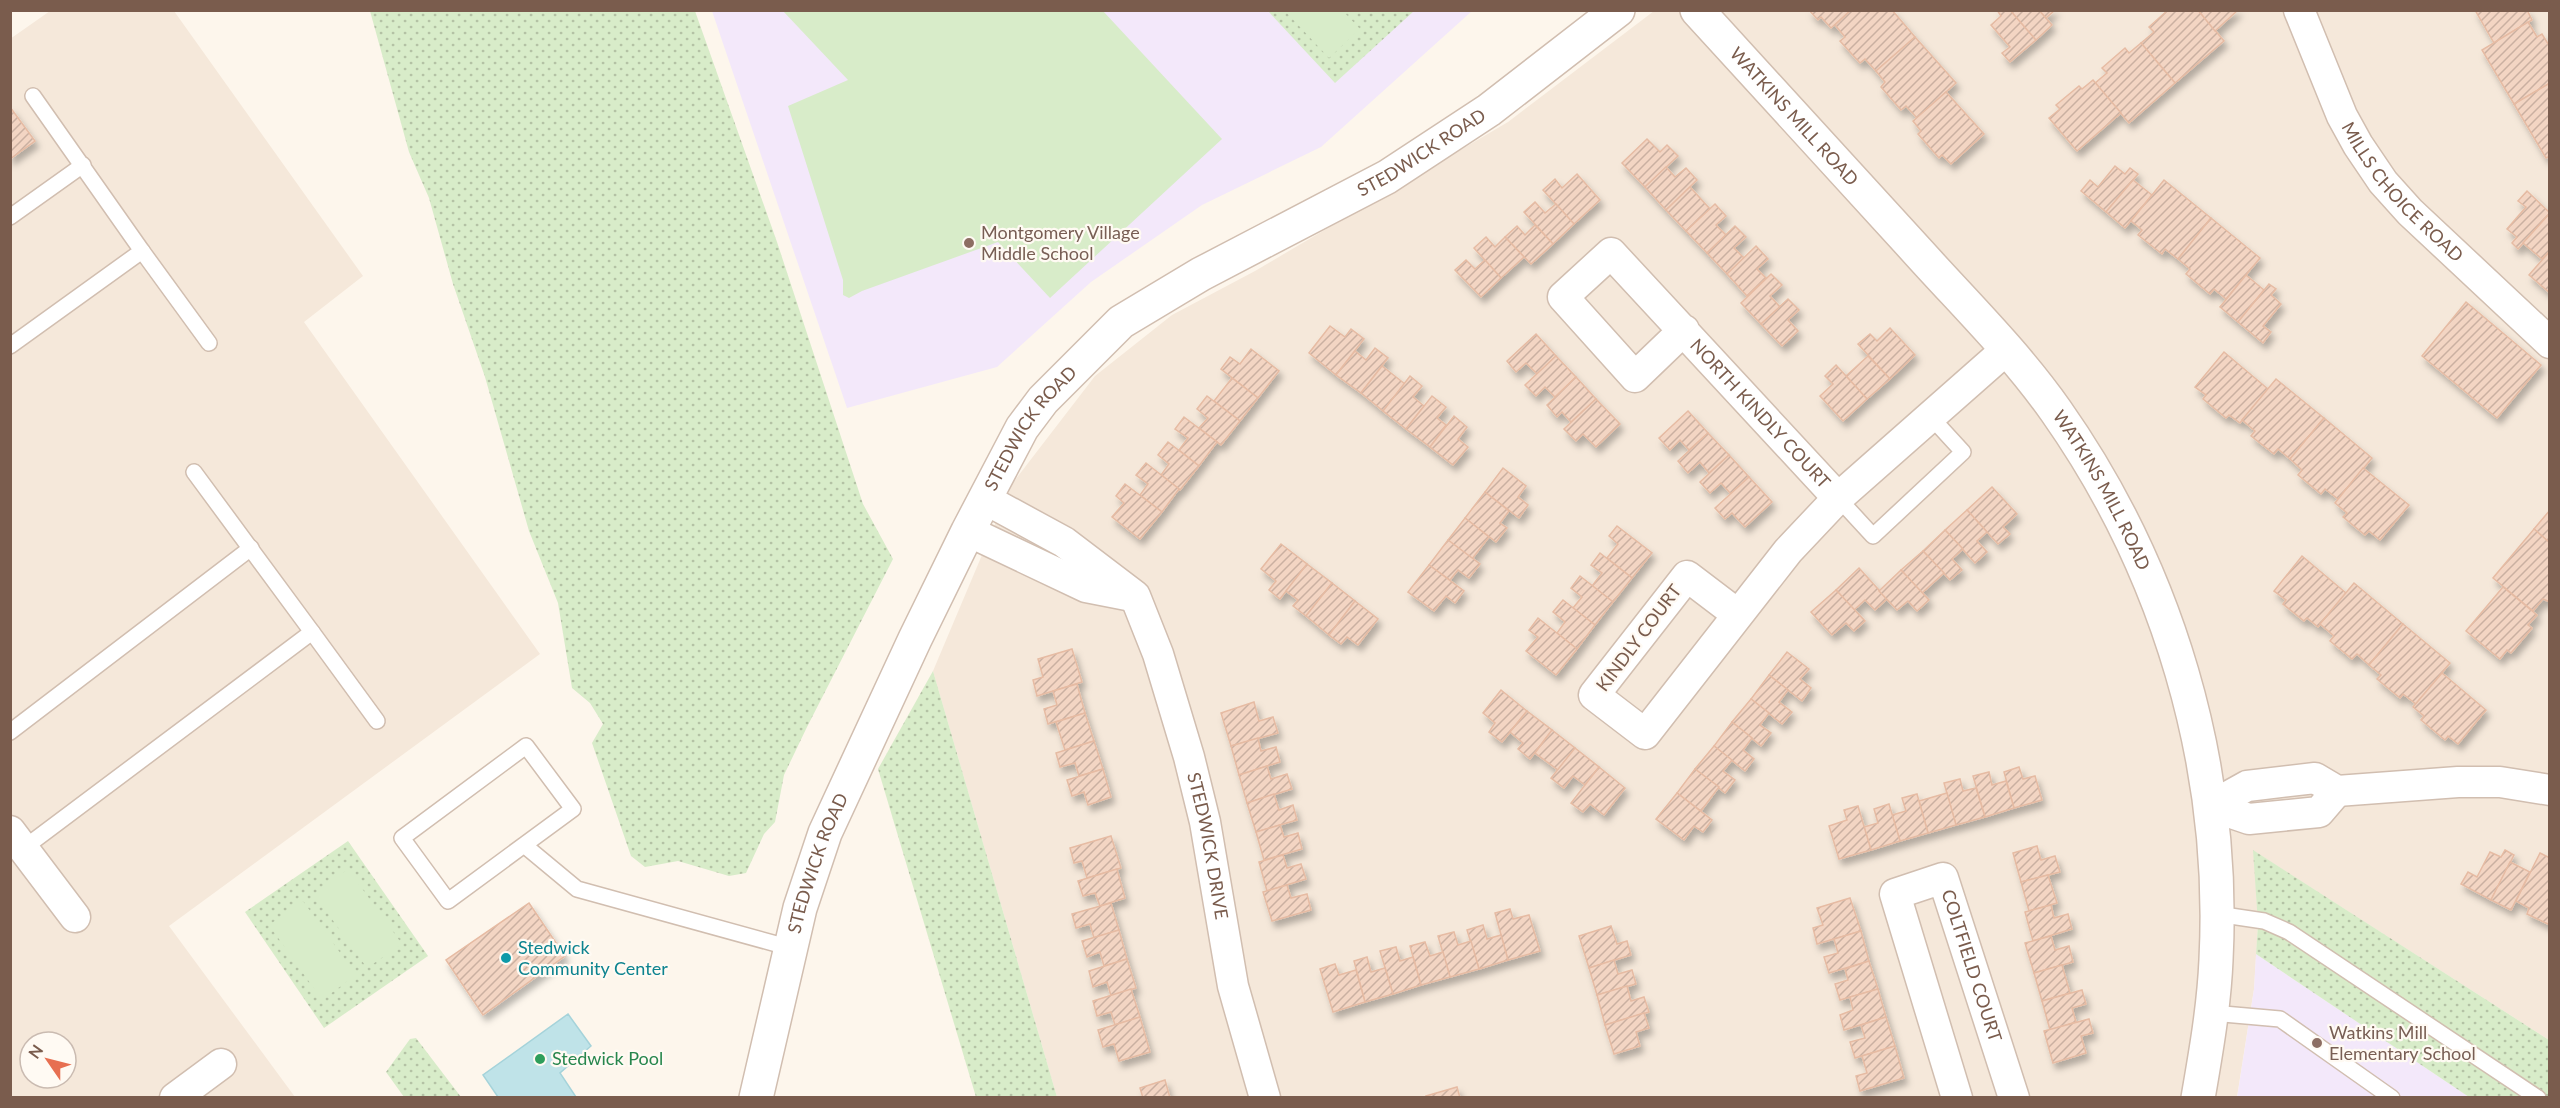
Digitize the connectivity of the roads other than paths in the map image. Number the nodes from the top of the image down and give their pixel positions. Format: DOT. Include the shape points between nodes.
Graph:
graph roads {
  1 [pos="1618,10"];
  2 [pos="1697,10"];
  3 [pos="2299,10"];
  4 [pos="33,96"];
  5 [pos="83,165"];
  6 [pos="10,217"];
  7 [pos="142,251"];
  8 [pos="1684,330"];
  9 [pos="209,343"];
  10 [pos="2550,343"];
  11 [pos="10,346"];
  12 [pos="2007,349"];
  13 [pos="1930,416"];
  14 [pos="194,472"];
  15 [pos="1838,498"];
  16 [pos="985,499"];
  17 [pos="968,531"];
  18 [pos="251,548"];
  19 [pos="1135,596"];
  20 [pos="1737,614"];
  21 [pos="312,632"];
  22 [pos="377,721"];
  23 [pos="10,732"];
  24 [pos="2550,790"];
  25 [pos="2211,806"];
  26 [pos="17,840"];
  27 [pos="524,845"];
  28 [pos="2217,914"];
  29 [pos="75,917"];
  30 [pos="791,948"];
  31 [pos="2212,1013"];
  32 [pos="221,1064"];
  33 [pos="175,1098"];
  34 [pos="756,1098"];
  35 [pos="1265,1098"];
  36 [pos="1957,1098"];
  37 [pos="2014,1098"];
  38 [pos="2198,1098"];
  39 [pos="2392,1098"];
  40 [pos="2538,1098"];
  1 -- 16 [label="street, STEDWICK ROAD" via="1489,110 1387,177 1201,274 1121,322 1043,400 1022,428"];
  2 -- 12 [label="street, WATKINS MILL ROAD"];
  3 -- 10 [label="street, MILLS CHOICE ROAD" via="2342,116 2383,182 2417,219"];
  4 -- 5 [label="lane"];
  5 -- 6 [label="lane"];
  5 -- 7 [label="lane"];
  7 -- 9 [label="lane"];
  7 -- 11 [label="lane"];
  8 -- 15 [label="street, NORTH KINDLY COURT"];
  12 -- 13 [label="street, KINDLY COURT"];
  12 -- 25 [label="street, WATKINS MILL ROAD" via="2087,458 2144,568 2180,664"];
  13 -- 15 [label="street, KINDLY COURT"];
  13 -- 15 [label="lane" via="1963,452 1873,536"];
  14 -- 18 [label="lane"];
  15 -- 20 [label="street, KINDLY COURT"];
  16 -- 17 [label="street, STEDWICK ROAD"];
  16 -- 19 [label="street" via="1064,543"];
  17 -- 19 [label="street" via="1086,587"];
  17 -- 30 [label="street, STEDWICK ROAD" via="825,833"];
  18 -- 21 [label="lane"];
  18 -- 23 [label="lane"];
  19 -- 35 [label="street, STEDWICK DRIVE" via="1158,654 1189,757 1205,822 1236,996"];
  20 -- 20 [label="street, KINDLY COURT" via="1645,735 1594,695 1687,576"];
  21 -- 22 [label="lane"];
  21 -- 26 [label="lane"];
  24 -- 25 [label="street" via="2520,784 2458,782 2337,791 2321,811 2249,819"];
  25 -- 28 [label="street, WATKINS MILL ROAD"];
  26 -- 29 [label="street"];
  27 -- 27 [label="lane" via="573,809 526,746 402,838 448,901"];
  27 -- 30 [label="lane" via="577,889"];
  28 -- 31 [label="street, WATKINS MILL ROAD"];
  28 -- 40 [label="lane" via="2264,921 2289,932"];
  30 -- 34 [label="street, STEDWICK ROAD"];
  31 -- 38 [label="street, WATKINS MILL ROAD"];
  31 -- 39 [label="lane" via="2280,1019"];
  32 -- 33 [label="street"];
  36 -- 37 [label="street, COLTFIELD COURT" via="1895,894 1943,878"];
}
